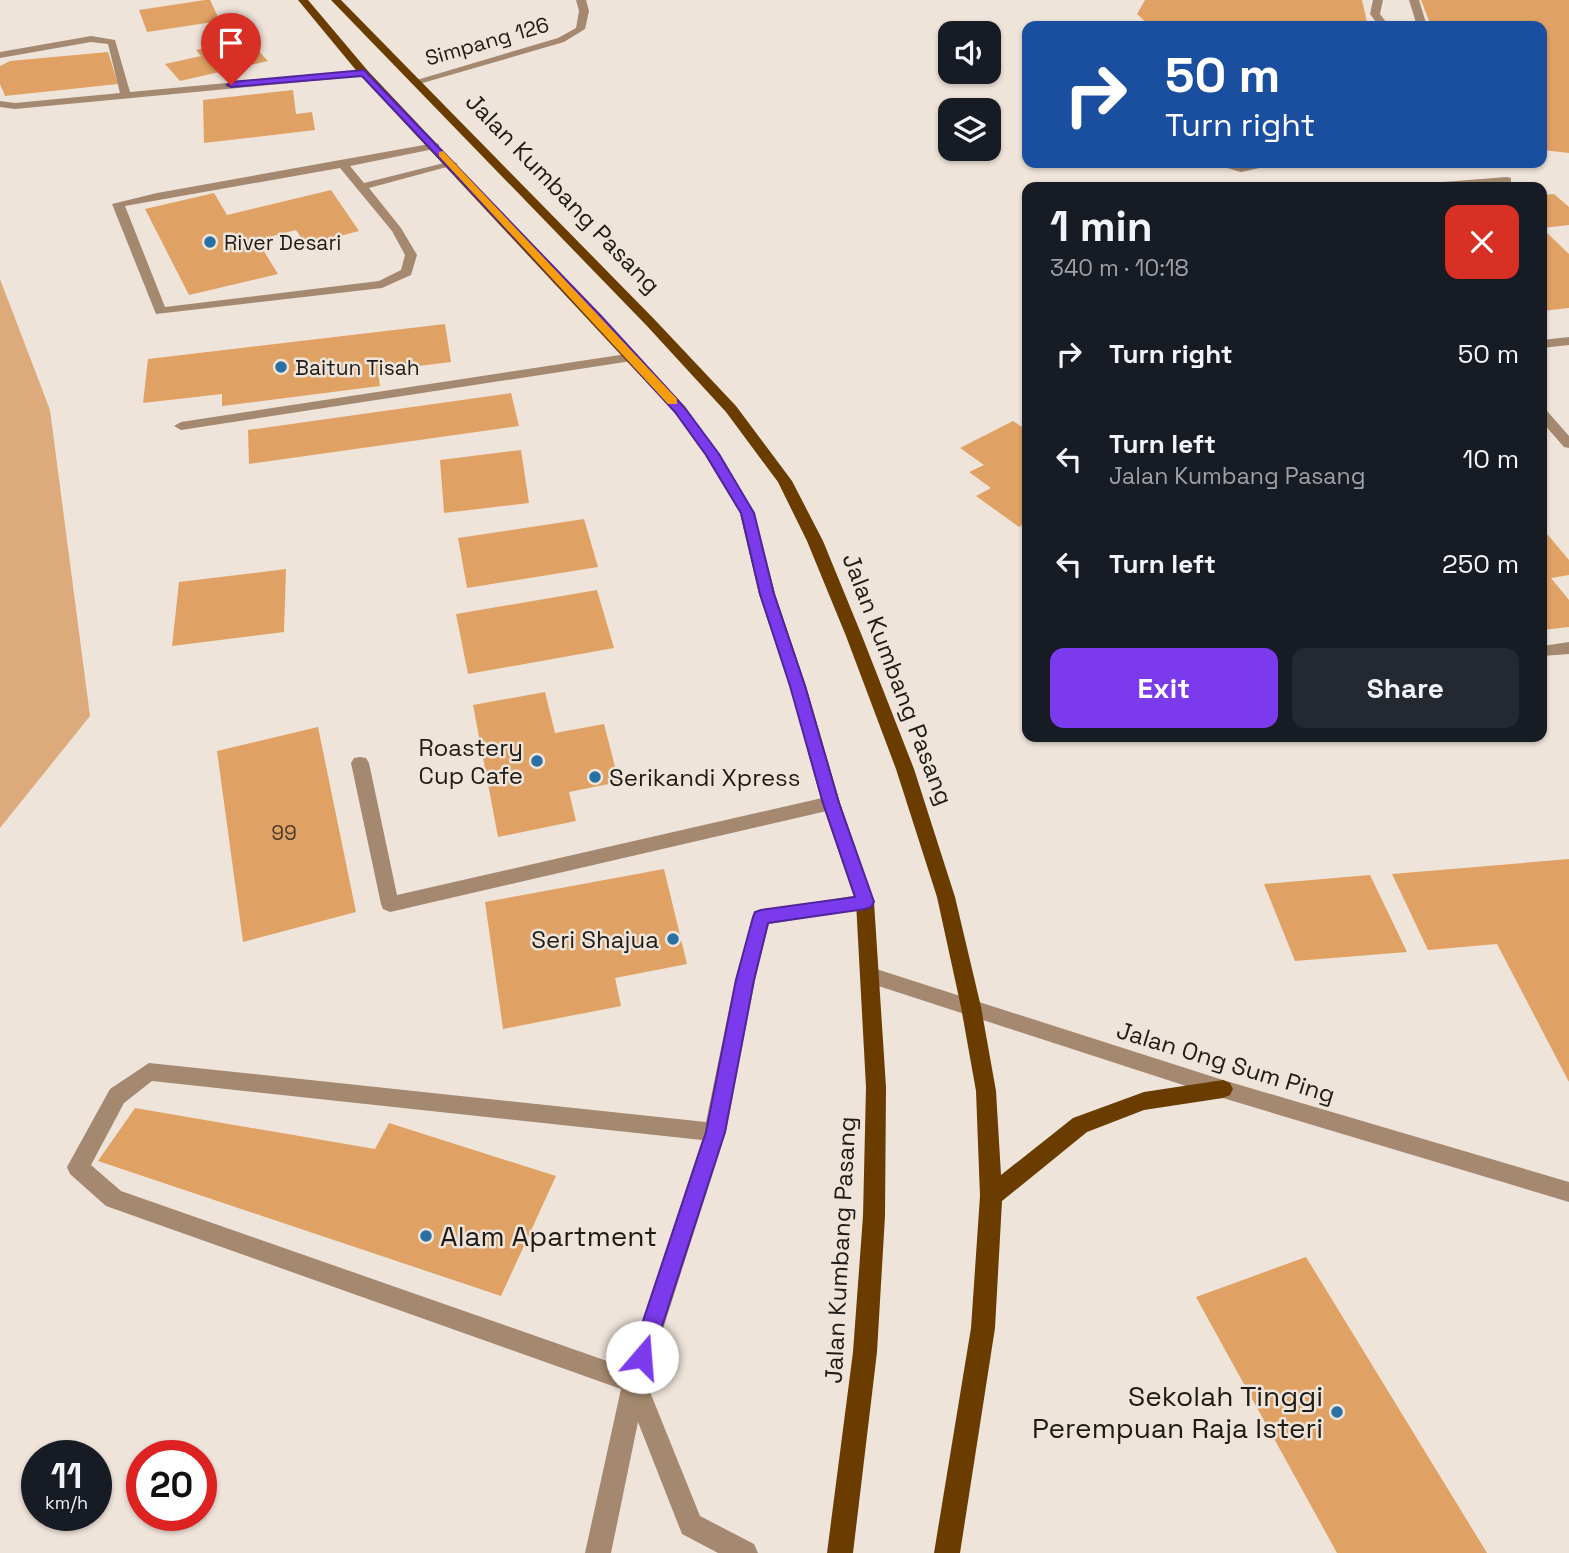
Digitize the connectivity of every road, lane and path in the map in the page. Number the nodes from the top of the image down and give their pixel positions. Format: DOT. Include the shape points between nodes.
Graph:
graph roads {
  1 [pos="303,0"];
  2 [pos="336,0"];
  3 [pos="580,0"];
  4 [pos="1378,0"];
  5 [pos="1414,0"];
  6 [pos="1380,21"];
  7 [pos="1420,21"];
  8 [pos="0,54"];
  9 [pos="364,73"];
  10 [pos="415,82"];
  11 [pos="125,94"];
  12 [pos="0,104"];
  13 [pos="435,146"];
  14 [pos="343,164"];
  15 [pos="452,164"];
  16 [pos="1507,180"];
  17 [pos="1481,182"];
  18 [pos="361,187"];
  19 [pos="1569,341"];
  20 [pos="1547,343"];
  21 [pos="634,357"];
  22 [pos="1547,420"];
  23 [pos="181,426"];
  24 [pos="1569,444"];
  25 [pos="1569,648"];
  26 [pos="1547,650"];
  27 [pos="360,763"];
  28 [pos="831,803"];
  29 [pos="865,902"];
  30 [pos="870,975"];
  31 [pos="971,1007"];
  32 [pos="1223,1089"];
  33 [pos="715,1132"];
  34 [pos="1569,1192"];
  35 [pos="991,1196"];
  36 [pos="634,1382"];
  37 [pos="598,1553"];
  38 [pos="745,1553"];
  39 [pos="840,1553"];
  40 [pos="947,1553"];
  1 -- 9 [label="main road, Jalan Kumbang Pasang"];
  2 -- 10 [label="main road, Jalan Kumbang Pasang"];
  3 -- 10 [label="street, Simpang 126" via="584,11 580,29 561,40"];
  4 -- 6 [label="street" via="1375,14"];
  5 -- 7 [label="street"];
  8 -- 11 [label="street" via="91,39 112,42"];
  9 -- 11 [label="street"];
  9 -- 13 [label="main road, Jalan Kumbang Pasang"];
  10 -- 31 [label="main road, Jalan Kumbang Pasang" via="731,409 785,481 816,541 905,769 946,897"];
  11 -- 12 [label="street"];
  13 -- 14 [label="street"];
  13 -- 15 [label="main road, Jalan Kumbang Pasang"];
  14 -- 18 [label="street"];
  14 -- 18 [label="street" via="118,204 160,311 382,284 407,272 411,255 397,230"];
  15 -- 18 [label="street"];
  15 -- 21 [label="main road, Jalan Kumbang Pasang"];
  16 -- 17 [label="street"];
  19 -- 20 [label="street"];
  21 -- 23 [label="street"];
  21 -- 28 [label="main road, Jalan Kumbang Pasang" via="704,443 747,513"];
  22 -- 24 [label="street"];
  25 -- 26 [label="street"];
  27 -- 28 [label="street" via="390,904"];
  28 -- 29 [label="main road, Jalan Kumbang Pasang"];
  29 -- 30 [label="main road, Jalan Kumbang Pasang"];
  29 -- 33 [label="street" via="761,917"];
  30 -- 31 [label="street, Jalan Ong Sum Ping"];
  30 -- 39 [label="main road, Jalan Kumbang Pasang" via="876,1087 874,1216 865,1352"];
  31 -- 32 [label="street, Jalan Ong Sum Ping"];
  31 -- 35 [label="main road, Jalan Kumbang Pasang" via="986,1091"];
  32 -- 34 [label="street, Jalan Ong Sum Ping"];
  32 -- 35 [label="main road" via="1144,1101 1080,1125"];
  33 -- 36 [label="street"];
  33 -- 36 [label="street" via="149,1072 117,1096 78,1167 114,1199"];
  35 -- 40 [label="main road, Jalan Kumbang Pasang" via="983,1328"];
  36 -- 37 [label="street"];
  36 -- 38 [label="street" via="691,1525"];
}
